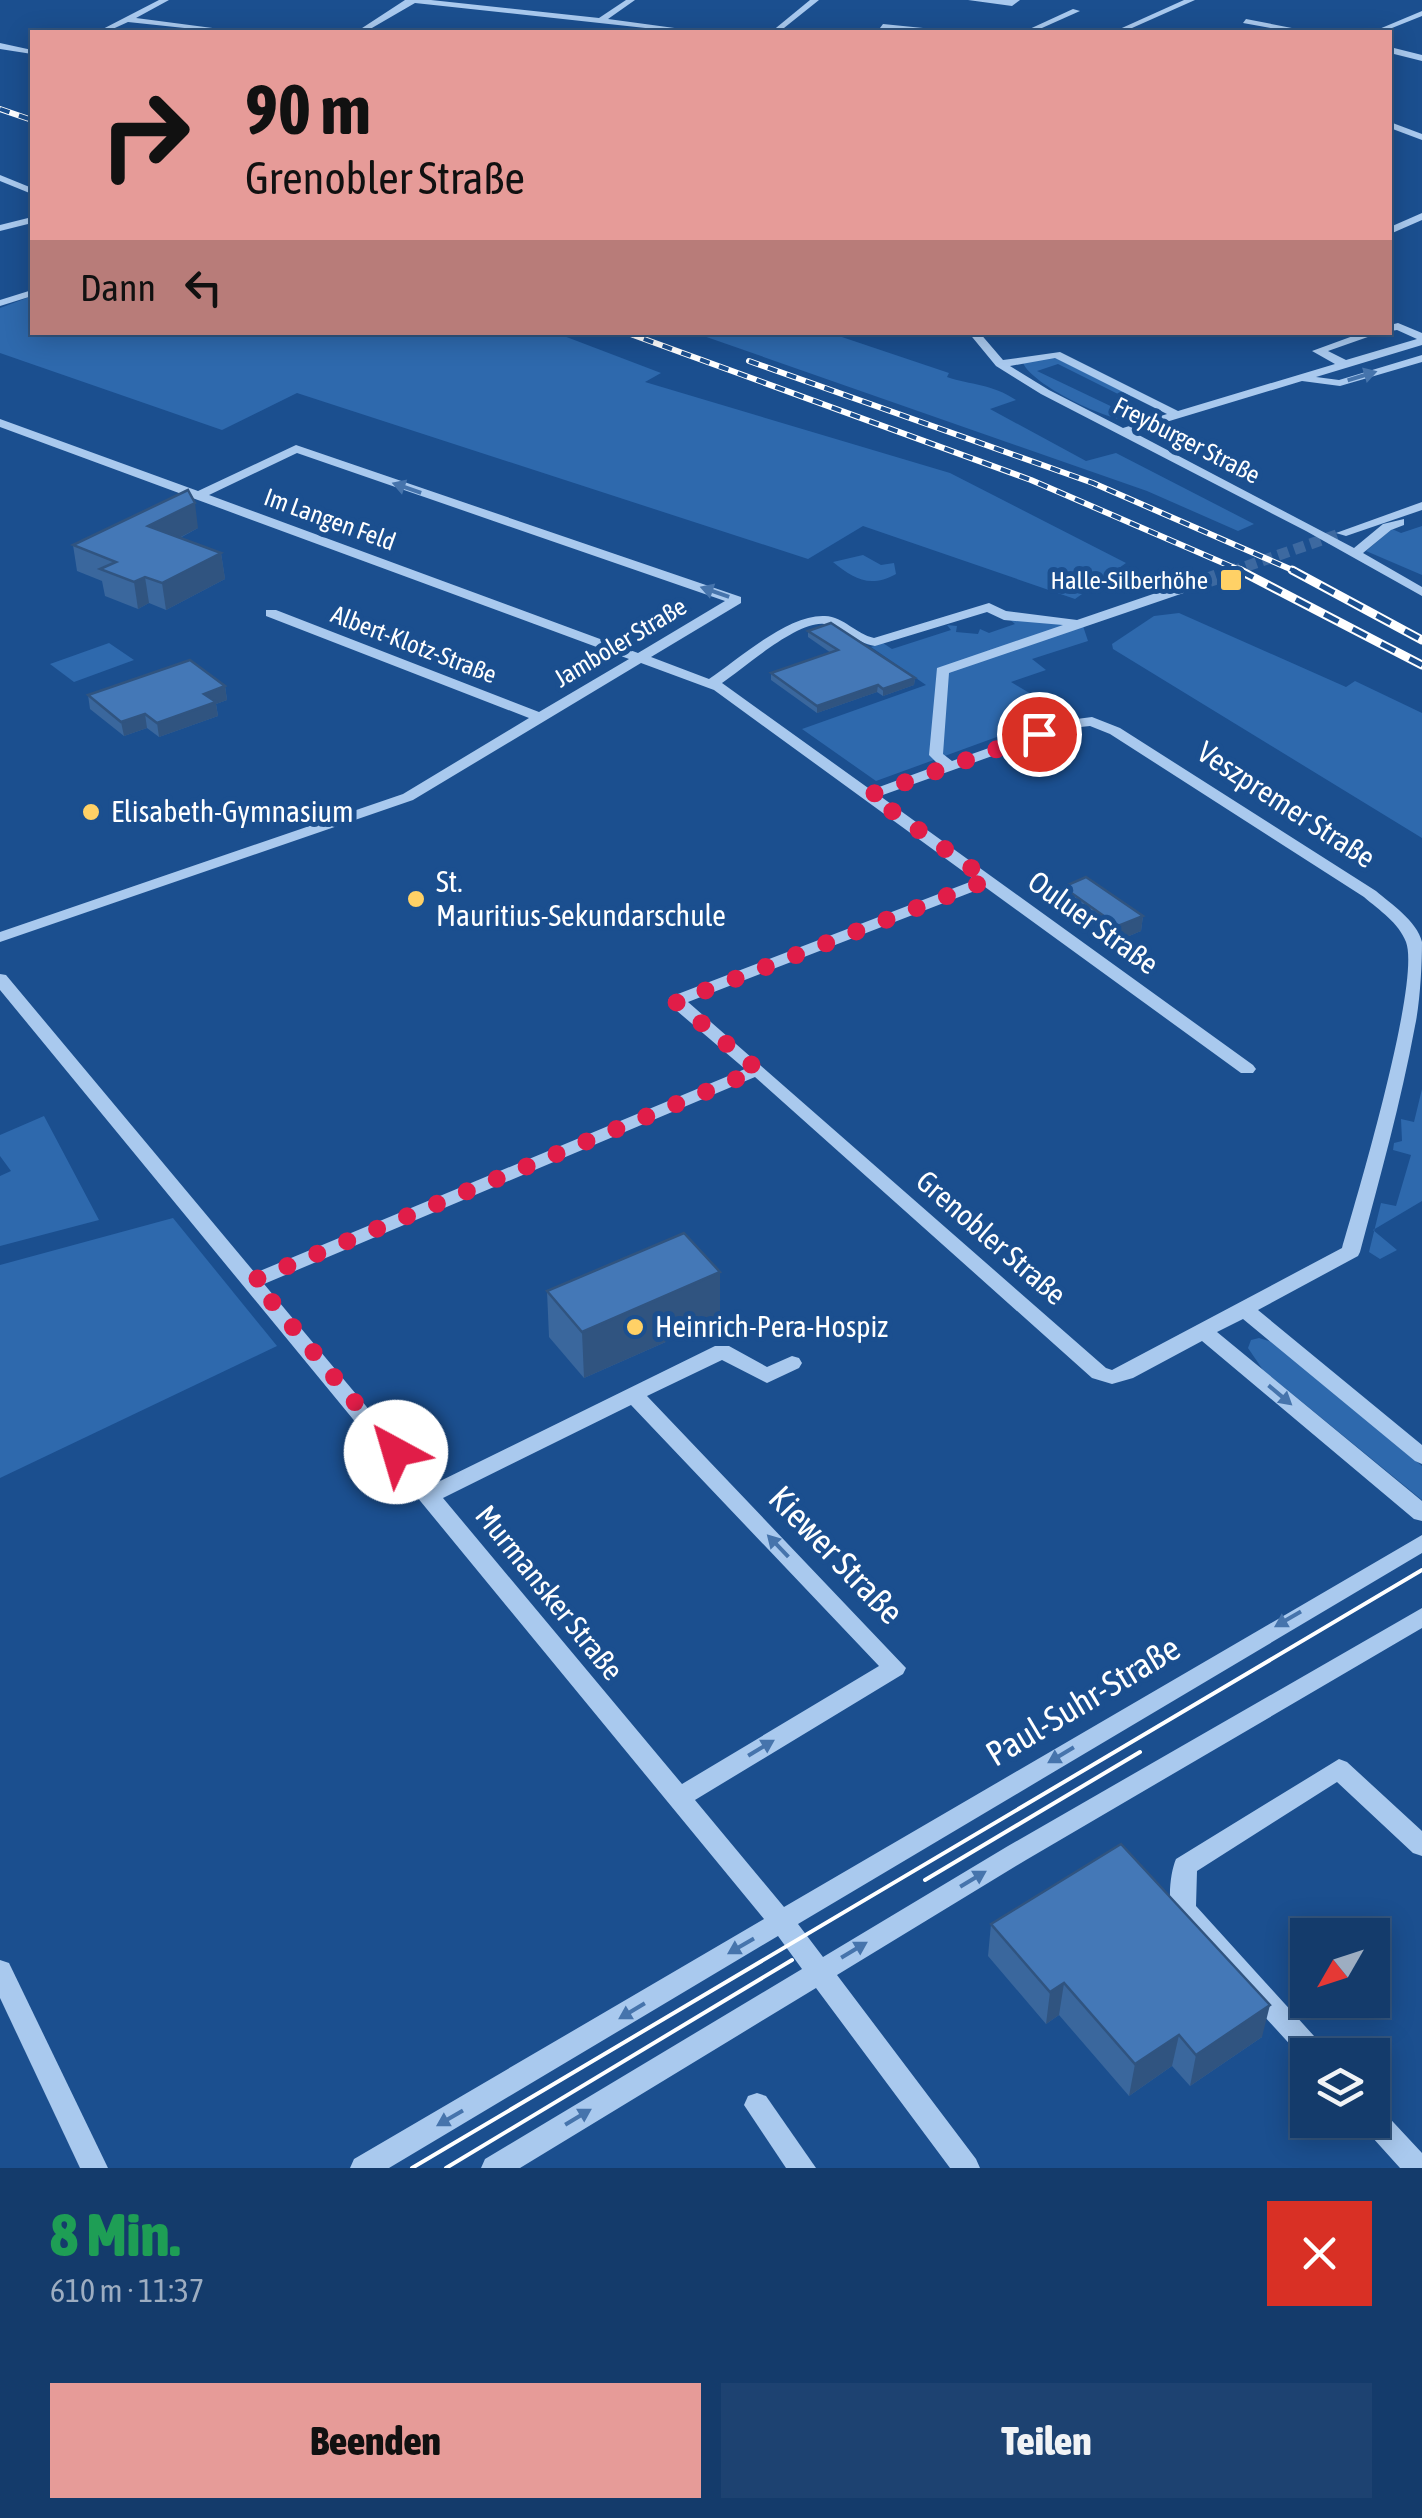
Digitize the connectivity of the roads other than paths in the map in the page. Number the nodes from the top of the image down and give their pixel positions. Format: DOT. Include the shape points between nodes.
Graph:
graph roads {
  1 [pos="165,0"];
  2 [pos="412,0"];
  3 [pos="631,0"];
  4 [pos="816,0"];
  5 [pos="972,0"];
  6 [pos="1192,0"];
  7 [pos="1011,5"];
  8 [pos="1076,12"];
  9 [pos="1422,13"];
  10 [pos="128,20"];
  11 [pos="1246,22"];
  12 [pos="883,26"];
  13 [pos="600,27"];
  14 [pos="106,30"];
  15 [pos="220,30"];
  16 [pos="363,30"];
  17 [pos="681,30"];
  18 [pos="778,30"];
  19 [pos="922,30"];
  20 [pos="1032,30"];
  21 [pos="1123,30"];
  22 [pos="1291,30"];
  23 [pos="1381,30"];
  24 [pos="0,46"];
  25 [pos="1392,50"];
  26 [pos="30,52"];
  27 [pos="1422,58"];
  28 [pos="1392,126"];
  29 [pos="1422,137"];
  30 [pos="0,178"];
  31 [pos="30,189"];
  32 [pos="1422,216"];
  33 [pos="30,220"];
  34 [pos="0,228"];
  35 [pos="1392,230"];
  36 [pos="30,294"];
  37 [pos="0,303"];
  38 [pos="1392,328"];
  39 [pos="976,335"];
  40 [pos="1368,335"];
  41 [pos="1422,339"];
  42 [pos="1422,358"];
  43 [pos="1000,364"];
  44 [pos="1345,364"];
  45 [pos="1301,378"];
  46 [pos="1177,414"];
  47 [pos="0,422"];
  48 [pos="1121,432"];
  49 [pos="200,496"];
  50 [pos="1422,506"];
  51 [pos="1422,515"];
  52 [pos="1342,533"];
  53 [pos="1356,553"];
  54 [pos="1422,579"];
  55 [pos="1202,582"];
  56 [pos="1422,592"];
  57 [pos="271,613"];
  58 [pos="952,620"];
  59 [pos="1083,622"];
  60 [pos="1034,639"];
  61 [pos="644,658"];
  62 [pos="711,684"];
  63 [pos="542,718"];
  64 [pos="950,767"];
  65 [pos="870,795"];
  66 [pos="988,880"];
  67 [pos="0,938"];
  68 [pos="0,979"];
  69 [pos="1247,1069"];
  70 [pos="758,1070"];
  71 [pos="254,1280"];
  72 [pos="1246,1311"];
  73 [pos="1205,1332"];
  74 [pos="792,1364"];
  75 [pos="634,1395"];
  76 [pos="1422,1456"];
  77 [pos="430,1495"];
  78 [pos="1422,1513"];
  79 [pos="1422,1543"];
  80 [pos="1422,1617"];
  81 [pos="678,1798"];
  82 [pos="1422,1846"];
  83 [pos="782,1922"];
  84 [pos="0,1971"];
  85 [pos="820,1971"];
  86 [pos="1300,2038"];
  87 [pos="757,2105"];
  88 [pos="1390,2138"];
  89 [pos="94,2168"];
  90 [pos="364,2168"];
  91 [pos="495,2168"];
  92 [pos="802,2168"];
  93 [pos="966,2168"];
  94 [pos="1418,2168"];
  1 -- 10 [label="street"];
  2 -- 13 [label="street"];
  2 -- 16 [label="street"];
  3 -- 13 [label="street"];
  4 -- 18 [label="street"];
  5 -- 7 [label="street"];
  6 -- 21 [label="street"];
  8 -- 20 [label="street"];
  9 -- 23 [label="street"];
  10 -- 14 [label="street"];
  10 -- 15 [label="street"];
  11 -- 22 [label="street"];
  12 -- 19 [label="street"];
  13 -- 17 [label="street"];
  24 -- 26 [label="street"];
  25 -- 27 [label="street"];
  28 -- 29 [label="street"];
  30 -- 31 [label="street"];
  32 -- 35 [label="street"];
  33 -- 34 [label="street"];
  36 -- 37 [label="street"];
  38 -- 41 [label="street"];
  39 -- 43 [label="street, Freyburger Straße"];
  40 -- 44 [label="street" via="1318,351"];
  41 -- 44 [label="street"];
  45 -- 42 [label="street, one-way" via="1340,383"];
  43 -- 46 [label="street, Freyburger Straße" via="1056,354"];
  43 -- 48 [label="street, Freyburger Straße"];
  44 -- 45 [label="street"];
  45 -- 46 [label="street"];
  46 -- 48 [label="street"];
  47 -- 49 [label="street, Im Langen Feld"];
  48 -- 53 [label="street, Freyburger Straße"];
  49 -- 61 [label="street, Im Langen Feld"];
  61 -- 49 [label="street, Jamboler Straße, one-way" via="736,600 296,449"];
  50 -- 52 [label="street"];
  51 -- 53 [label="street" via="1387,527"];
  53 -- 54 [label="street, Freyburger Straße"];
  53 -- 56 [label="street, Freyburger Straße"];
  55 -- 59 [label="street"];
  57 -- 63 [label="street, Albert-Klotz-Straße"];
  58 -- 62 [label="street" via="874,642 832,622 806,624"];
  59 -- 60 [label="street"];
  59 -- 60 [label="street" via="1008,615"];
  60 -- 64 [label="street" via="942,670 936,756"];
  61 -- 62 [label="street, Ouluer Straße"];
  61 -- 63 [label="street, Jamboler Straße"];
  62 -- 65 [label="street, Ouluer Straße"];
  63 -- 67 [label="street, Jamboler Straße" via="408,797"];
  64 -- 65 [label="street, Veszpremer Straße"];
  64 -- 72 [label="street, Veszpremer Straße" via="1069,724 1102,724 1370,894 1415,944 1420,969 1412,1019 1351,1252"];
  65 -- 66 [label="street, Ouluer Straße"];
  66 -- 69 [label="street, Ouluer Straße"];
  66 -- 70 [label="street, Grenobler Straße" via="676,1002"];
  68 -- 71 [label="street, Murmansker Straße"];
  70 -- 71 [label="street"];
  70 -- 73 [label="street, Grenobler Straße" via="1099,1373 1126,1373"];
  71 -- 77 [label="street, Murmansker Straße"];
  72 -- 73 [label="street, Veszpremer Straße"];
  72 -- 76 [label="street"];
  73 -- 78 [label="street, one-way"];
  74 -- 75 [label="street" via="767,1376 722,1351"];
  75 -- 77 [label="street"];
  81 -- 75 [label="street, Kiewer Straße, one-way" via="895,1668"];
  77 -- 81 [label="street, Murmansker Straße"];
  79 -- 83 [label="street, Paul-Suhr-Straße, one-way"];
  85 -- 80 [label="street, one-way"];
  81 -- 83 [label="street, Murmansker Straße"];
  82 -- 86 [label="street" via="1339,1769 1185,1866 1183,1910"];
  83 -- 85 [label="street"];
  83 -- 90 [label="street, Paul-Suhr-Straße, one-way"];
  84 -- 89 [label="street"];
  91 -- 85 [label="street, one-way"];
  85 -- 93 [label="street"];
  87 -- 92 [label="street"];
  88 -- 94 [label="street"];
}
